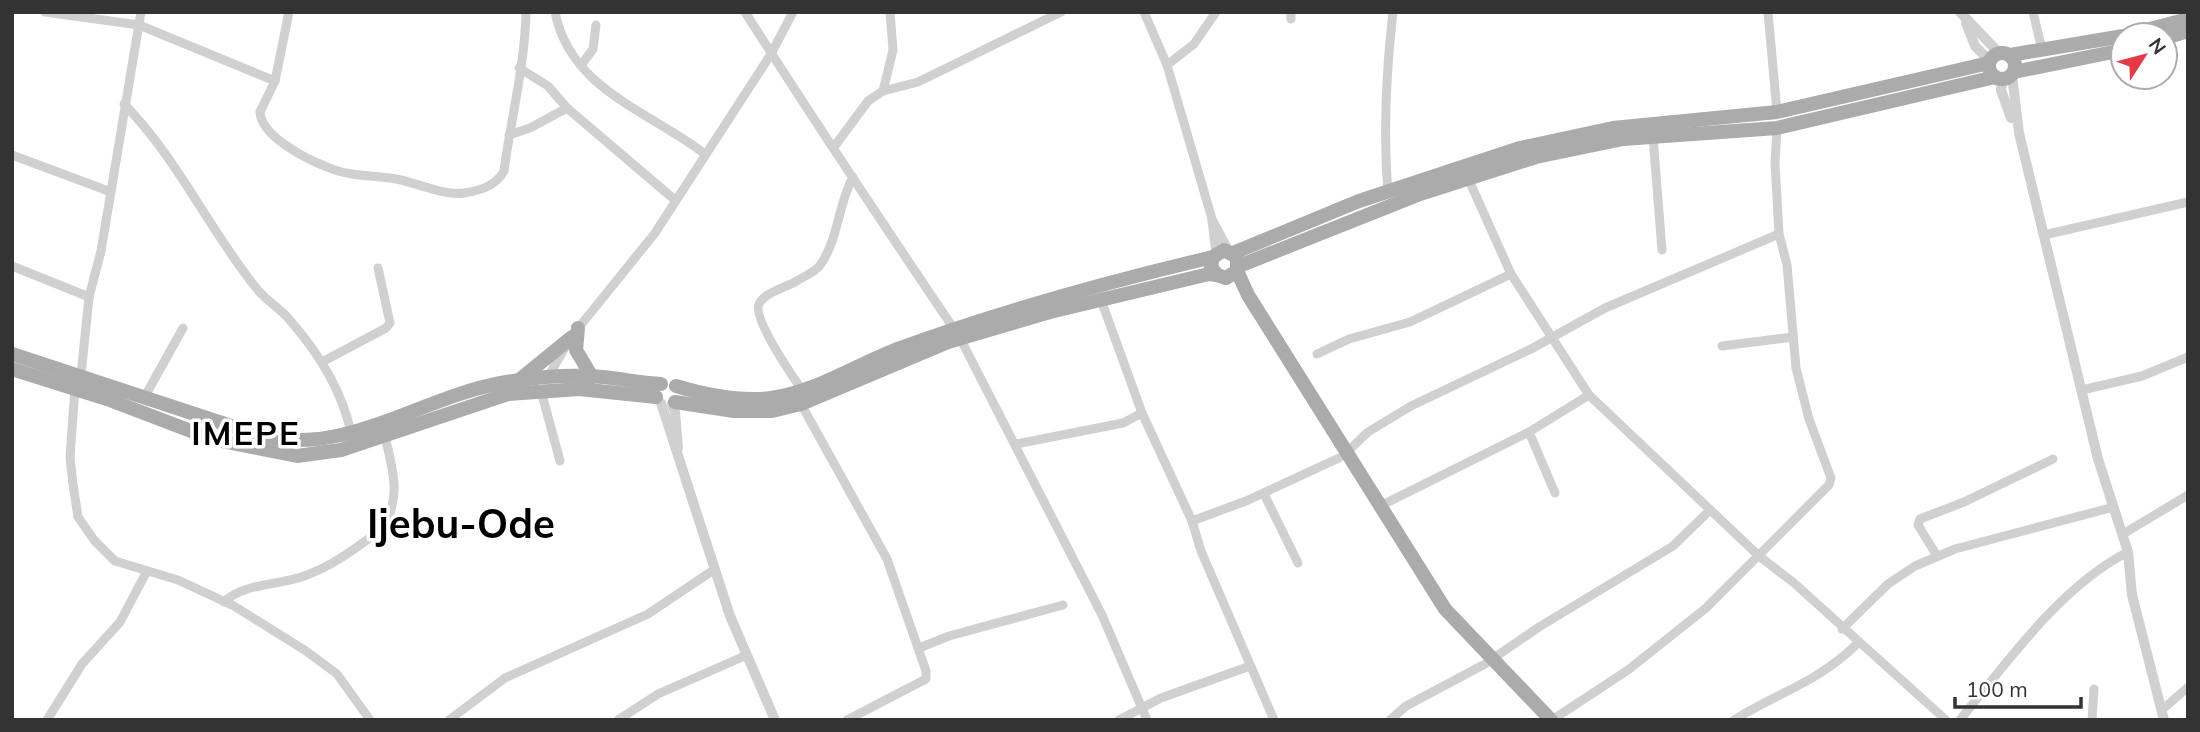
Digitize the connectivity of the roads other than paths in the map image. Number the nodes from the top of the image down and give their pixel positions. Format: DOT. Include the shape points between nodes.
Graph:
graph roads {
  1 [pos="45,12"];
  2 [pos="141,12"];
  3 [pos="289,12"];
  4 [pos="526,12"];
  5 [pos="555,12"];
  6 [pos="745,12"];
  7 [pos="793,12"];
  8 [pos="890,12"];
  9 [pos="1061,12"];
  10 [pos="1144,12"];
  11 [pos="1216,12"];
  12 [pos="1393,12"];
  13 [pos="1768,12"];
  14 [pos="2033,12"];
  15 [pos="1962,16"];
  16 [pos="139,25"];
  17 [pos="596,25"];
  18 [pos="2109,38"];
  19 [pos="2042,50"];
  20 [pos="2109,52"];
  21 [pos="771,54"];
  22 [pos="582,64"];
  23 [pos="1167,65"];
  24 [pos="2001,67"];
  25 [pos="519,68"];
  26 [pos="275,81"];
  27 [pos="883,92"];
  28 [pos="124,104"];
  29 [pos="567,108"];
  30 [pos="1777,112"];
  31 [pos="1777,128"];
  32 [pos="509,135"];
  33 [pos="1653,137"];
  34 [pos="834,147"];
  35 [pos="705,154"];
  36 [pos="12,155"];
  37 [pos="853,177"];
  38 [pos="1468,178"];
  39 [pos="111,192"];
  40 [pos="1388,193"];
  41 [pos="674,200"];
  42 [pos="2188,202"];
  43 [pos="1779,234"];
  44 [pos="2044,235"];
  45 [pos="1662,250"];
  46 [pos="1226,263"];
  47 [pos="12,266"];
  48 [pos="378,268"];
  49 [pos="1511,274"];
  50 [pos="89,297"];
  51 [pos="1101,300"];
  52 [pos="183,328"];
  53 [pos="575,332"];
  54 [pos="957,334"];
  55 [pos="1793,337"];
  56 [pos="1550,338"];
  57 [pos="1722,346"];
  58 [pos="12,354"];
  59 [pos="1317,354"];
  60 [pos="2188,357"];
  61 [pos="322,362"];
  62 [pos="12,369"];
  63 [pos="548,377"];
  64 [pos="592,377"];
  65 [pos="519,381"];
  66 [pos="78,382"];
  67 [pos="2082,390"];
  68 [pos="541,391"];
  69 [pos="1589,395"];
  70 [pos="667,396"];
  71 [pos="802,397"];
  72 [pos="144,398"];
  73 [pos="1142,414"];
  74 [pos="1530,432"];
  75 [pos="351,433"];
  76 [pos="385,437"];
  77 [pos="1016,444"];
  78 [pos="1342,456"];
  79 [pos="2053,459"];
  80 [pos="560,461"];
  81 [pos="1555,493"];
  82 [pos="1264,494"];
  83 [pos="2188,495"];
  84 [pos="1380,506"];
  85 [pos="2114,507"];
  86 [pos="1709,511"];
  87 [pos="1192,521"];
  88 [pos="2123,534"];
  89 [pos="2128,552"];
  90 [pos="1759,556"];
  91 [pos="1937,556"];
  92 [pos="1298,564"];
  93 [pos="715,569"];
  94 [pos="147,571"];
  95 [pos="224,601"];
  96 [pos="1063,605"];
  97 [pos="1842,629"];
  98 [pos="1858,643"];
  99 [pos="919,648"];
  100 [pos="747,655"];
  101 [pos="1489,662"];
  102 [pos="1250,666"];
  103 [pos="2188,687"];
  104 [pos="2094,689"];
  105 [pos="1142,709"];
  106 [pos="2163,715"];
  107 [pos="47,720"];
  108 [pos="370,720"];
  109 [pos="449,720"];
  110 [pos="618,720"];
  111 [pos="775,720"];
  112 [pos="847,720"];
  113 [pos="1119,720"];
  114 [pos="1147,720"];
  115 [pos="1274,720"];
  116 [pos="1390,720"];
  117 [pos="1550,720"];
  118 [pos="1734,720"];
  119 [pos="1945,720"];
  120 [pos="1959,720"];
  121 [pos="2092,720"];
  1 -- 16 [label="street"];
  2 -- 16 [label="street"];
  3 -- 26 [label="street"];
  4 -- 25 [label="street" via="526,42"];
  5 -- 22 [label="street" via="561,34"];
  6 -- 21 [label="street"];
  7 -- 21 [label="street"];
  8 -- 27 [label="street" via="893,50"];
  9 -- 27 [label="street" via="918,82"];
  10 -- 23 [label="street"];
  11 -- 23 [label="street" via="1194,44"];
  12 -- 40 [label="street" via="1385,78"];
  13 -- 30 [label="street"];
  14 -- 19 [label="street"];
  15 -- 24 [label="street"];
  16 -- 26 [label="street"];
  16 -- 28 [label="street"];
  17 -- 22 [label="street" via="593,49"];
  18 -- 19 [label="main road"];
  19 -- 24 [label="main road"];
  20 -- 24 [label="main road"];
  21 -- 34 [label="street"];
  21 -- 35 [label="street"];
  22 -- 35 [label="street" via="623,105 681,135"];
  23 -- 46 [label="street"];
  24 -- 30 [label="main road"];
  24 -- 31 [label="main road"];
  24 -- 44 [label="street" via="2001,90 2019,133"];
  25 -- 29 [label="street" via="548,86"];
  25 -- 32 [label="street"];
  26 -- 32 [label="street" via="260,121 278,140 328,168 461,194 499,180"];
  27 -- 34 [label="street" via="868,101"];
  28 -- 39 [label="street"];
  28 -- 61 [label="street" via="163,149 258,290 287,317"];
  29 -- 32 [label="street"];
  29 -- 41 [label="street"];
  30 -- 40 [label="main road" via="1583,133 1463,164"];
  31 -- 33 [label="main road"];
  31 -- 43 [label="street"];
  33 -- 38 [label="main road" via="1569,149"];
  33 -- 45 [label="street"];
  34 -- 37 [label="street"];
  35 -- 41 [label="street"];
  36 -- 39 [label="street"];
  37 -- 54 [label="street"];
  37 -- 71 [label="street" via="820,265 759,304 757,313"];
  38 -- 46 [label="main road"];
  38 -- 49 [label="street"];
  39 -- 50 [label="street"];
  40 -- 46 [label="main road" via="1359,201"];
  41 -- 53 [label="street" via="636,259"];
  42 -- 44 [label="street"];
  43 -- 55 [label="street" via="1787,265"];
  43 -- 56 [label="street" via="1605,308"];
  44 -- 67 [label="street"];
  46 -- 51 [label="main road" via="1209,274"];
  46 -- 54 [label="main road" via="1031,304"];
  46 -- 78 [label="main road"];
  47 -- 50 [label="street"];
  48 -- 61 [label="street" via="390,323"];
  49 -- 56 [label="street"];
  49 -- 59 [label="street" via="1410,322 1349,339"];
  50 -- 66 [label="street"];
  51 -- 54 [label="main road"];
  51 -- 73 [label="street"];
  52 -- 72 [label="street"];
  53 -- 63 [label="street"];
  53 -- 64 [label="main road" via="576,350"];
  53 -- 65 [label="main road"];
  54 -- 71 [label="main road" via="896,349"];
  54 -- 77 [label="street"];
  55 -- 57 [label="street"];
  55 -- 90 [label="street" via="1801,393 1831,478"];
  56 -- 69 [label="street"];
  56 -- 78 [label="street" via="1384,421"];
  58 -- 66 [label="main road"];
  60 -- 67 [label="street" via="2143,376"];
  61 -- 75 [label="street" via="342,397"];
  62 -- 66 [label="main road"];
  63 -- 64 [label="main road"];
  63 -- 65 [label="main road"];
  64 -- 70 [label="main road"];
  65 -- 75 [label="main road" via="483,387"];
  66 -- 72 [label="main road"];
  66 -- 76 [label="main road" via="212,439 272,453 314,456"];
  66 -- 94 [label="street" via="70,457 78,517 115,561"];
  67 -- 85 [label="street"];
  68 -- 70 [label="main road" via="579,389"];
  68 -- 76 [label="main road" via="487,400"];
  68 -- 80 [label="street"];
  69 -- 74 [label="street"];
  69 -- 86 [label="street"];
  70 -- 71 [label="main road"];
  70 -- 93 [label="street" via="667,428"];
  71 -- 99 [label="street" via="887,559"];
  72 -- 75 [label="main road" via="278,439 304,442"];
  73 -- 77 [label="street" via="1123,423"];
  73 -- 87 [label="street"];
  74 -- 81 [label="street"];
  74 -- 84 [label="street"];
  76 -- 95 [label="street" via="396,492 382,528 323,568 283,583 240,590"];
  77 -- 105 [label="street" via="1102,615"];
  78 -- 82 [label="street"];
  78 -- 84 [label="main road"];
  78 -- 101 [label="main road" via="1440,615"];
  79 -- 91 [label="street" via="1920,519 1917,525"];
  82 -- 87 [label="street"];
  82 -- 92 [label="street"];
  83 -- 88 [label="street"];
  84 -- 101 [label="main road" via="1445,609"];
  85 -- 88 [label="street"];
  85 -- 91 [label="street"];
  86 -- 90 [label="street"];
  86 -- 101 [label="street" via="1673,547"];
  87 -- 102 [label="street"];
  88 -- 89 [label="street"];
  89 -- 106 [label="street" via="2132,595"];
  89 -- 120 [label="street" via="2110,561 2062,602"];
  90 -- 97 [label="street"];
  90 -- 117 [label="street" via="1706,608 1628,670"];
  91 -- 97 [label="street" via="1904,571"];
  93 -- 100 [label="street"];
  93 -- 109 [label="street" via="648,614 505,678"];
  94 -- 95 [label="street"];
  94 -- 107 [label="street" via="120,622 82,664"];
  95 -- 108 [label="street" via="324,663"];
  96 -- 99 [label="street"];
  97 -- 98 [label="street"];
  98 -- 118 [label="street" via="1801,687"];
  98 -- 119 [label="street"];
  99 -- 112 [label="street" via="926,679"];
  100 -- 110 [label="street" via="659,694"];
  100 -- 111 [label="street"];
  101 -- 116 [label="street" via="1406,706"];
  101 -- 117 [label="main road"];
  102 -- 105 [label="street"];
  102 -- 115 [label="street"];
  103 -- 106 [label="street"];
  104 -- 121 [label="street"];
  105 -- 113 [label="street"];
  105 -- 114 [label="street"];
}
